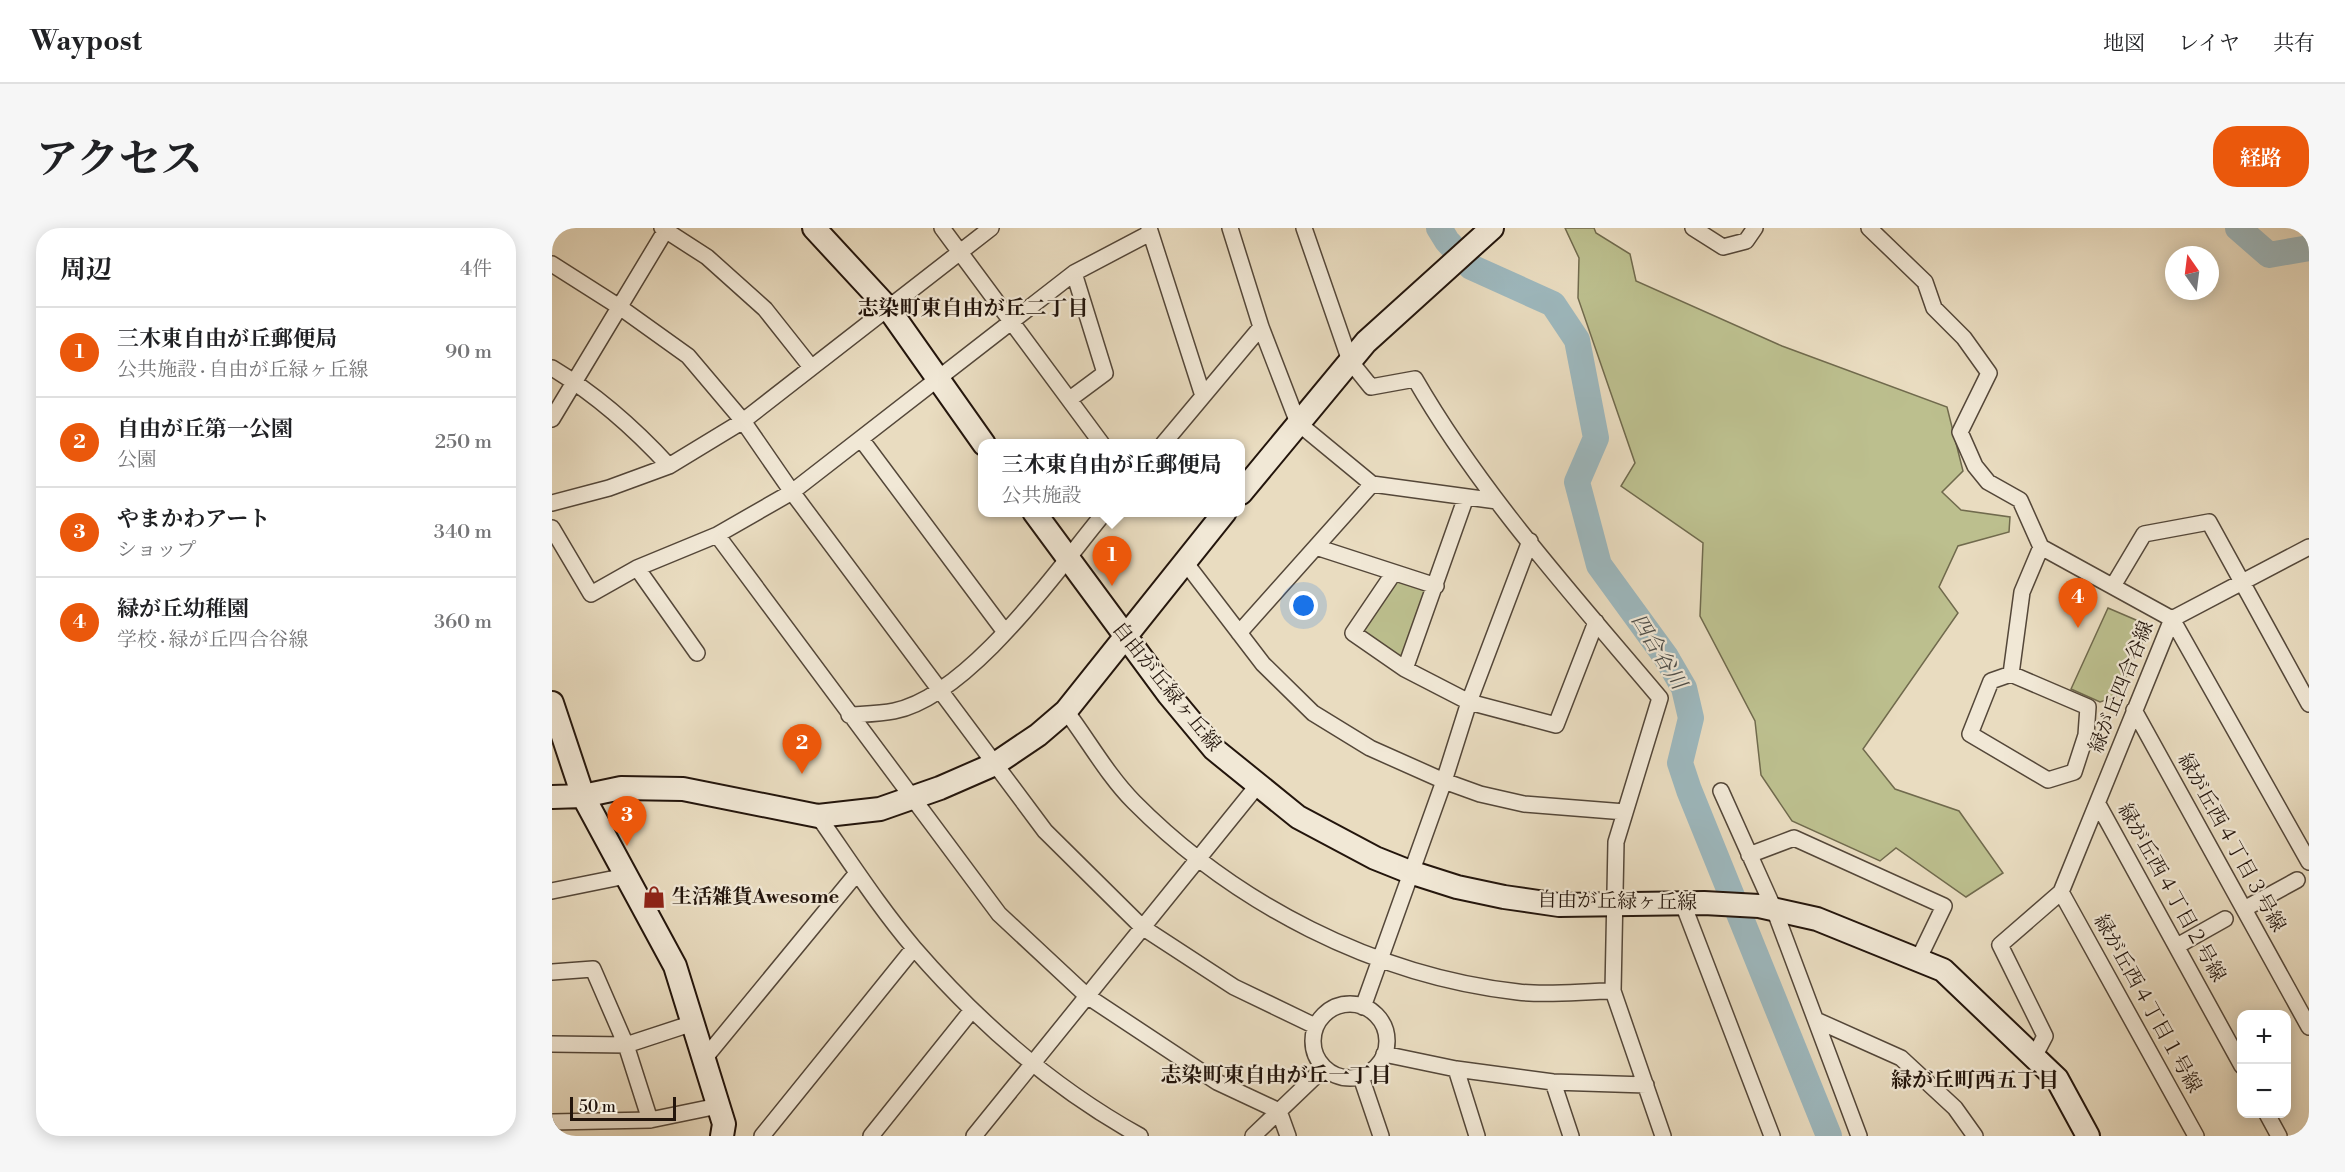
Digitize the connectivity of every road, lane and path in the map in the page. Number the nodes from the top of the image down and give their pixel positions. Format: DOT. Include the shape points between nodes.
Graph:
graph roads {
  1 [pos="814,228"];
  2 [pos="942,228"];
  3 [pos="991,228"];
  4 [pos="1230,228"];
  5 [pos="1304,228"];
  6 [pos="1492,228"];
  7 [pos="1694,228"];
  8 [pos="1755,228"];
  9 [pos="1869,228"];
  10 [pos="665,229"];
  11 [pos="1149,230"];
  12 [pos="961,251"];
  13 [pos="552,264"];
  14 [pos="1074,273"];
  15 [pos="621,308"];
  16 [pos="888,308"];
  17 [pos="1013,321"];
  18 [pos="1261,327"];
  19 [pos="1350,361"];
  20 [pos="552,368"];
  21 [pos="812,368"];
  22 [pos="937,379"];
  23 [pos="575,382"];
  24 [pos="1203,396"];
  25 [pos="1070,399"];
  26 [pos="552,419"];
  27 [pos="743,421"];
  28 [pos="1298,423"];
  29 [pos="861,439"];
  30 [pos="980,439"];
  31 [pos="1098,439"];
  32 [pos="1167,439"];
  33 [pos="669,466"];
  34 [pos="1372,483"];
  35 [pos="1245,488"];
  36 [pos="792,492"];
  37 [pos="1466,497"];
  38 [pos="1497,501"];
  39 [pos="552,503"];
  40 [pos="1037,517"];
  41 [pos="1102,517"];
  42 [pos="1222,517"];
  43 [pos="552,528"];
  44 [pos="717,535"];
  45 [pos="1530,541"];
  46 [pos="1317,547"];
  47 [pos="2041,547"];
  48 [pos="2309,547"];
  49 [pos="1067,558"];
  50 [pos="1185,562"];
  51 [pos="637,568"];
  52 [pos="1393,574"];
  53 [pos="2242,581"];
  54 [pos="1436,586"];
  55 [pos="2112,586"];
  56 [pos="2172,619"];
  57 [pos="1596,622"];
  58 [pos="1005,632"];
  59 [pos="1239,633"];
  60 [pos="1124,636"];
  61 [pos="697,653"];
  62 [pos="1405,669"];
  63 [pos="2011,674"];
  64 [pos="941,690"];
  65 [pos="1469,702"];
  66 [pos="552,703"];
  67 [pos="2309,704"];
  68 [pos="2134,710"];
  69 [pos="1066,711"];
  70 [pos="849,715"];
  71 [pos="995,764"];
  72 [pos="1444,782"];
  73 [pos="1257,786"];
  74 [pos="1721,790"];
  75 [pos="583,796"];
  76 [pos="552,797"];
  77 [pos="912,799"];
  78 [pos="2098,804"];
  79 [pos="1624,812"];
  80 [pos="818,816"];
  81 [pos="1749,855"];
  82 [pos="1198,857"];
  83 [pos="2309,862"];
  84 [pos="1410,872"];
  85 [pos="857,873"];
  86 [pos="626,876"];
  87 [pos="2297,880"];
  88 [pos="552,891"];
  89 [pos="2061,892"];
  90 [pos="1693,903"];
  91 [pos="1616,906"];
  92 [pos="1767,908"];
  93 [pos="2244,909"];
  94 [pos="2225,919"];
  95 [pos="1142,927"];
  96 [pos="2177,946"];
  97 [pos="914,948"];
  98 [pos="1379,958"];
  99 [pos="1918,960"];
  100 [pos="552,972"];
  101 [pos="1614,991"];
  102 [pos="1087,996"];
  103 [pos="1362,1007"];
  104 [pos="972,1010"];
  105 [pos="1816,1020"];
  106 [pos="693,1023"];
  107 [pos="1315,1026"];
  108 [pos="2309,1027"];
  109 [pos="552,1044"];
  110 [pos="626,1045"];
  111 [pos="1384,1054"];
  112 [pos="2034,1057"];
  113 [pos="704,1059"];
  114 [pos="1032,1064"];
  115 [pos="2240,1064"];
  116 [pos="1324,1068"];
  117 [pos="1456,1069"];
  118 [pos="1361,1077"];
  119 [pos="1553,1082"];
  120 [pos="1646,1085"];
  121 [pos="718,1106"];
  122 [pos="1279,1111"];
  123 [pos="2270,1118"];
  124 [pos="650,1120"];
  125 [pos="552,1122"];
  126 [pos="722,1136"];
  127 [pos="762,1136"];
  128 [pos="871,1136"];
  129 [pos="974,1136"];
  130 [pos="1140,1136"];
  131 [pos="1253,1136"];
  132 [pos="1288,1136"];
  133 [pos="1382,1136"];
  134 [pos="1478,1136"];
  135 [pos="1571,1136"];
  136 [pos="1663,1136"];
  137 [pos="1772,1136"];
  138 [pos="1859,1136"];
  139 [pos="1975,1136"];
  140 [pos="2088,1136"];
  141 [pos="2196,1136"];
  142 [pos="2279,1136"];
  1 -- 16 [label="street"];
  2 -- 12 [label="street"];
  3 -- 12 [label="street"];
  4 -- 18 [label="street"];
  5 -- 19 [label="street"];
  6 -- 19 [label="street"];
  7 -- 8 [label="street" via="1723,247 1746,241"];
  9 -- 47 [label="street" via="1925,282 1934,308 1964,338 1989,373 1960,432 1975,466 1988,482 2020,500"];
  10 -- 15 [label="street"];
  10 -- 21 [label="street" via="707,257 765,309"];
  11 -- 14 [label="street"];
  11 -- 24 [label="street"];
  12 -- 16 [label="street"];
  12 -- 17 [label="street"];
  13 -- 15 [label="street"];
  14 -- 17 [label="street"];
  14 -- 25 [label="street" via="1105,373"];
  15 -- 23 [label="street"];
  15 -- 27 [label="street" via="688,356"];
  16 -- 21 [label="street"];
  16 -- 22 [label="street"];
  17 -- 22 [label="street"];
  17 -- 25 [label="street"];
  18 -- 24 [label="street"];
  18 -- 28 [label="street"];
  19 -- 28 [label="street"];
  19 -- 38 [label="street" via="1371,387 1415,379"];
  20 -- 23 [label="street"];
  21 -- 27 [label="street"];
  22 -- 29 [label="street"];
  22 -- 30 [label="street"];
  23 -- 26 [label="street"];
  23 -- 33 [label="street" via="631,426"];
  24 -- 32 [label="street"];
  25 -- 31 [label="street"];
  27 -- 33 [label="street"];
  27 -- 36 [label="street"];
  28 -- 34 [label="street"];
  28 -- 35 [label="street"];
  29 -- 36 [label="street"];
  29 -- 58 [label="street"];
  33 -- 39 [label="street"];
  34 -- 37 [label="street"];
  34 -- 46 [label="street"];
  36 -- 44 [label="street"];
  36 -- 64 [label="street"];
  37 -- 38 [label="street"];
  37 -- 54 [label="street"];
  38 -- 45 [label="street"];
  40 -- 49 [label="street, 自由が丘緑ヶ丘線"];
  41 -- 49 [label="street"];
  42 -- 50 [label="street"];
  43 -- 51 [label="street" via="591,594"];
  44 -- 51 [label="street"];
  44 -- 70 [label="street"];
  45 -- 57 [label="street"];
  45 -- 65 [label="street"];
  46 -- 52 [label="street"];
  46 -- 59 [label="street"];
  47 -- 55 [label="street, 緑が丘四合谷線"];
  47 -- 63 [label="street" via="2022,592"];
  48 -- 53 [label="street"];
  49 -- 58 [label="street"];
  49 -- 60 [label="street, 自由が丘緑ヶ丘線"];
  50 -- 59 [label="street"];
  50 -- 60 [label="street"];
  51 -- 61 [label="street"];
  52 -- 54 [label="street"];
  52 -- 62 [label="street" via="1353,633"];
  53 -- 55 [label="street" via="2209,522 2144,534"];
  53 -- 56 [label="street"];
  53 -- 67 [label="street"];
  54 -- 62 [label="street"];
  55 -- 56 [label="street, 緑が丘四合谷線"];
  56 -- 68 [label="street, 緑が丘四合谷線"];
  56 -- 83 [label="street"];
  57 -- 65 [label="street" via="1556,725"];
  57 -- 79 [label="street" via="1660,698"];
  58 -- 64 [label="street" via="983,657"];
  59 -- 72 [label="street" via="1263,664 1313,713 1370,748"];
  60 -- 69 [label="street"];
  60 -- 73 [label="street, 自由が丘緑ヶ丘線" via="1215,749"];
  62 -- 65 [label="street"];
  63 -- 63 [label="street" via="1991,681 1970,734 2048,780 2074,772 2086,735 2088,707"];
  64 -- 70 [label="street" via="896,711"];
  64 -- 71 [label="street"];
  65 -- 72 [label="street"];
  66 -- 75 [label="street"];
  68 -- 78 [label="street, 緑が丘四合谷線"];
  68 -- 93 [label="street, 緑が丘西４丁目３号線"];
  69 -- 71 [label="street"];
  69 -- 82 [label="street" via="1133,801"];
  70 -- 77 [label="street"];
  71 -- 77 [label="street"];
  71 -- 95 [label="street" via="1045,831"];
  72 -- 79 [label="street" via="1524,804"];
  72 -- 84 [label="street"];
  73 -- 82 [label="street"];
  73 -- 84 [label="street, 自由が丘緑ヶ丘線" via="1298,817"];
  74 -- 81 [label="street"];
  75 -- 76 [label="street"];
  75 -- 80 [label="street" via="621,788 683,789"];
  75 -- 86 [label="street"];
  77 -- 80 [label="street" via="880,809"];
  77 -- 102 [label="street" via="999,914"];
  78 -- 89 [label="street, 緑が丘四合谷線"];
  78 -- 96 [label="street, 緑が丘西４丁目２号線"];
  79 -- 91 [label="street" via="1616,842"];
  80 -- 85 [label="street"];
  81 -- 92 [label="street"];
  81 -- 99 [label="street" via="1794,838 1944,906"];
  82 -- 95 [label="street"];
  82 -- 98 [label="street" via="1281,915"];
  84 -- 91 [label="street, 自由が丘緑ヶ丘線" via="1504,897 1559,905"];
  84 -- 98 [label="street"];
  85 -- 97 [label="street"];
  85 -- 113 [label="street"];
  86 -- 88 [label="street"];
  86 -- 106 [label="street" via="675,966"];
  87 -- 93 [label="street"];
  89 -- 112 [label="street, 緑が丘四合谷線" via="2000,945 2045,1036"];
  89 -- 141 [label="street, 緑が丘西４丁目１号線"];
  90 -- 91 [label="street, 自由が丘緑ヶ丘線"];
  90 -- 92 [label="street, 自由が丘緑ヶ丘線"];
  90 -- 137 [label="street"];
  91 -- 101 [label="street"];
  92 -- 99 [label="street, 自由が丘緑ヶ丘線" via="1817,919"];
  92 -- 105 [label="street"];
  93 -- 108 [label="street, 緑が丘西４丁目３号線"];
  94 -- 96 [label="street"];
  95 -- 102 [label="street"];
  95 -- 107 [label="street" via="1234,987"];
  96 -- 115 [label="street, 緑が丘西４丁目２号線"];
  97 -- 104 [label="street"];
  97 -- 127 [label="street"];
  98 -- 101 [label="street" via="1447,979 1520,993"];
  98 -- 103 [label="street"];
  99 -- 112 [label="street, 自由が丘緑ヶ丘線" via="1943,970"];
  100 -- 110 [label="street" via="593,969"];
  101 -- 120 [label="street"];
  102 -- 114 [label="street"];
  102 -- 122 [label="street" via="1217,1082"];
  103 -- 107 [label="street" via="1343,1005 1332,1009"];
  103 -- 111 [label="street" via="1384,1026"];
  104 -- 114 [label="street"];
  104 -- 128 [label="street"];
  105 -- 138 [label="street"];
  105 -- 139 [label="street" via="1901,1058 1955,1108"];
  106 -- 110 [label="street"];
  106 -- 113 [label="street"];
  107 -- 116 [label="street" via="1313,1050"];
  109 -- 110 [label="street"];
  110 -- 124 [label="street"];
  111 -- 117 [label="street"];
  111 -- 118 [label="street" via="1372,1071"];
  112 -- 140 [label="street, 自由が丘緑ヶ丘線" via="2056,1079"];
  113 -- 121 [label="street"];
  114 -- 129 [label="street"];
  114 -- 130 [label="street"];
  116 -- 118 [label="street" via="1337,1077"];
  116 -- 122 [label="street"];
  117 -- 119 [label="street"];
  117 -- 134 [label="street"];
  118 -- 133 [label="street"];
  119 -- 120 [label="street"];
  119 -- 135 [label="street"];
  120 -- 136 [label="street"];
  121 -- 124 [label="street"];
  121 -- 126 [label="street" via="724,1124"];
  122 -- 131 [label="street"];
  122 -- 132 [label="street"];
  123 -- 142 [label="street"];
  124 -- 125 [label="street"];
}
